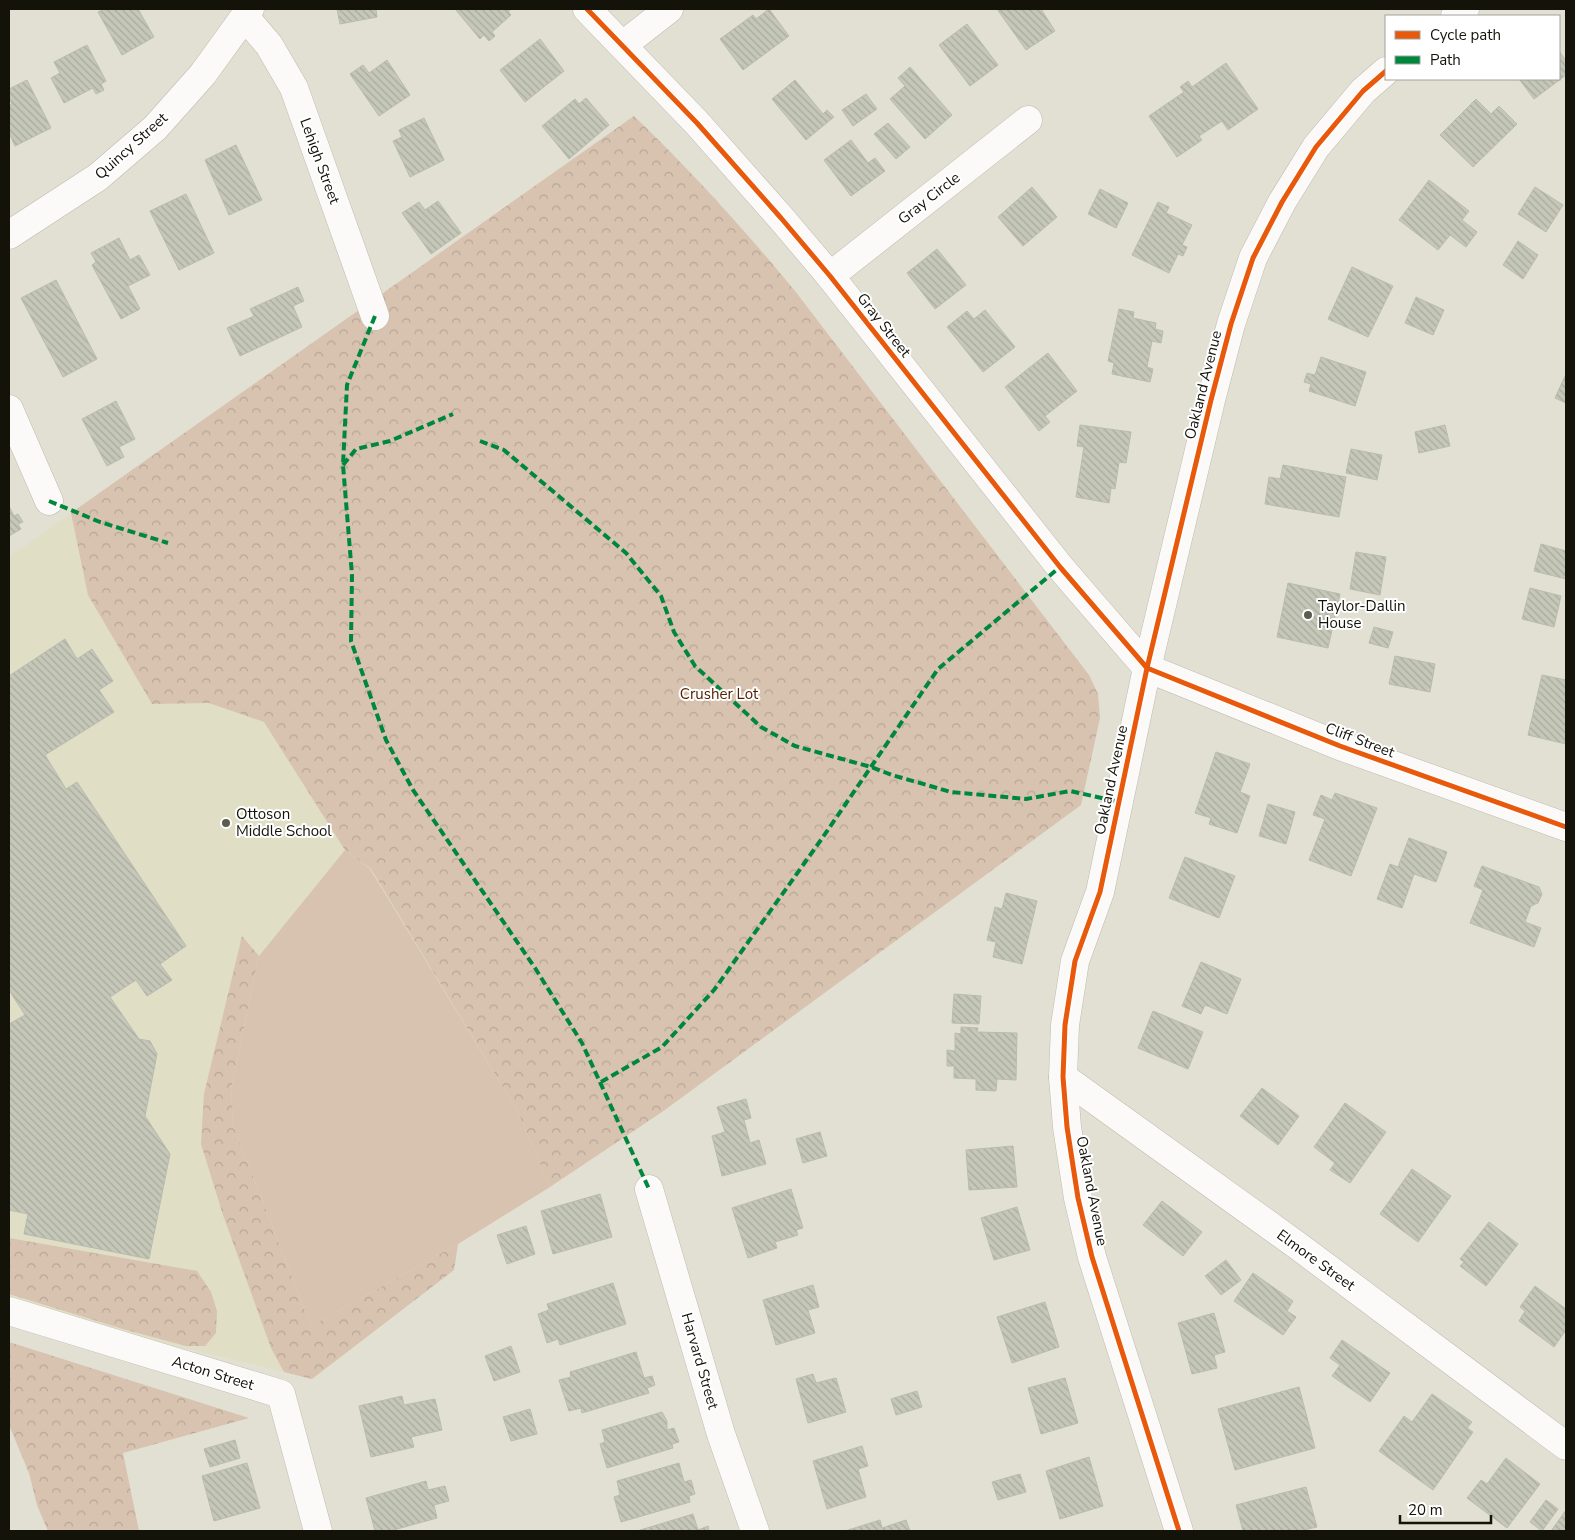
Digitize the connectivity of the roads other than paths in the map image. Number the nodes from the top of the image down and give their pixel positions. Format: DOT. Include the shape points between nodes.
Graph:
graph roads {
  1 [pos="587,9"];
  2 [pos="669,9"];
  3 [pos="248,13"];
  4 [pos="623,45"];
  5 [pos="1385,72"];
  6 [pos="1028,120"];
  7 [pos="9,236"];
  8 [pos="830,276"];
  9 [pos="375,316"];
  10 [pos="9,408"];
  11 [pos="49,501"];
  12 [pos="1147,668"];
  13 [pos="1566,827"];
  14 [pos="1063,1077"];
  15 [pos="649,1189"];
  16 [pos="9,1311"];
  17 [pos="1566,1446"];
  18 [pos="318,1531"];
  19 [pos="754,1531"];
  20 [pos="1179,1531"];
  1 -- 4 [label="street, Gray Street"];
  2 -- 4 [label="street"];
  3 -- 7 [label="street, Quincy Street" via="202,74 155,128 98,177"];
  3 -- 9 [label="street, Lehigh Street" via="294,88"];
  4 -- 8 [label="street, Gray Street" via="737,168"];
  5 -- 12 [label="street, Oakland Avenue" via="1363,92 1316,147 1253,258 1226,343"];
  6 -- 8 [label="street, Gray Circle"];
  8 -- 12 [label="street, Gray Street" via="1060,567"];
  10 -- 11 [label="street"];
  12 -- 13 [label="street, Cliff Street" via="1340,746"];
  12 -- 14 [label="street, Oakland Avenue" via="1100,892 1075,962 1065,1025"];
  14 -- 17 [label="street, Elmore Street" via="1298,1246"];
  14 -- 20 [label="street, Oakland Avenue" via="1078,1198 1092,1257"];
  15 -- 19 [label="street, Harvard Street" via="721,1434"];
  16 -- 18 [label="street, Acton Street" via="281,1394"];
}
